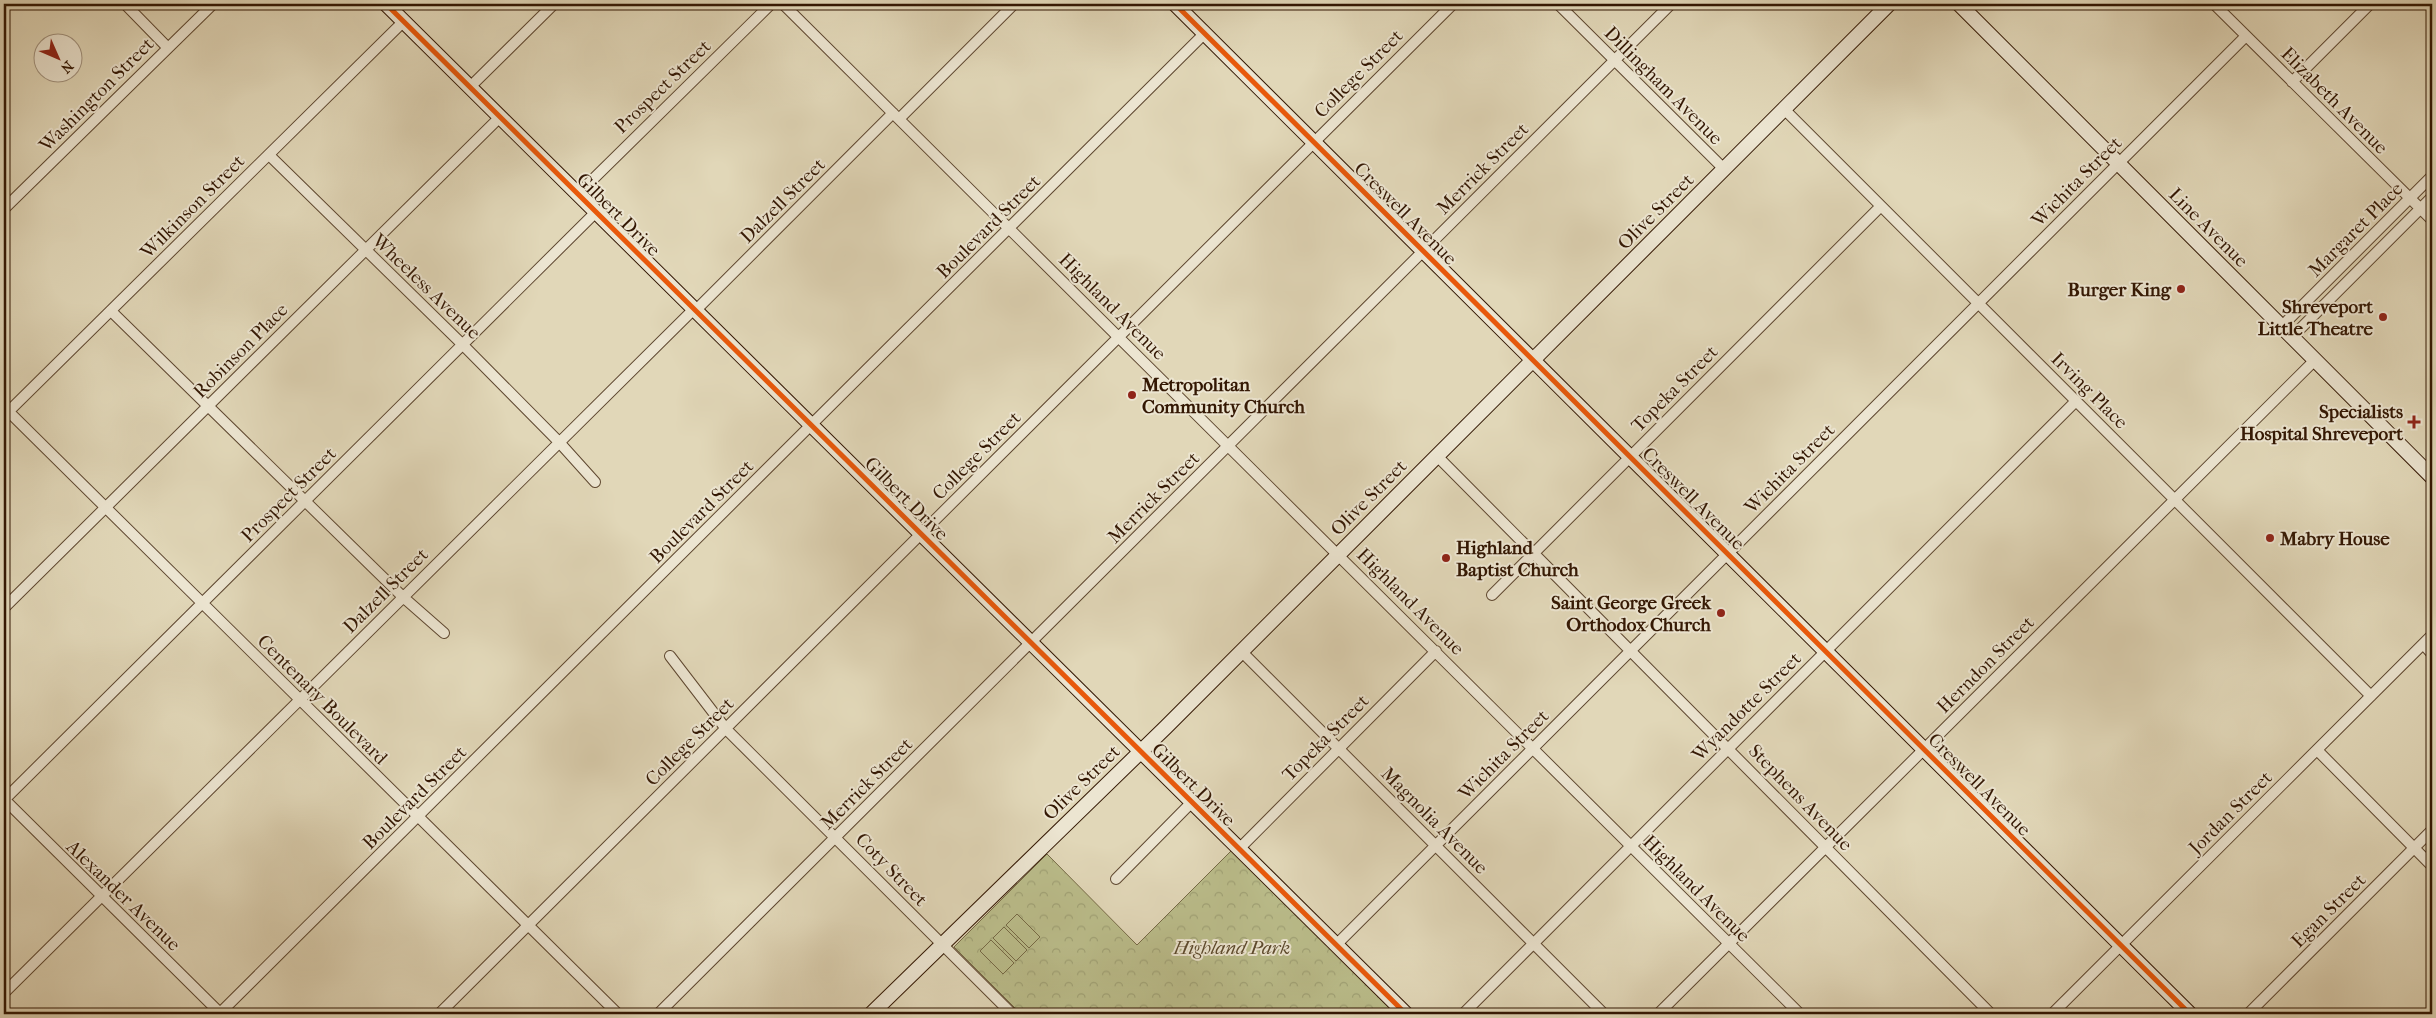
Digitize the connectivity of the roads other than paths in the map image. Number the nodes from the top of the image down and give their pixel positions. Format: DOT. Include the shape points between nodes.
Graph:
graph roads {
  1 [pos="125,4"];
  2 [pos="213,4"];
  3 [pos="386,4"];
  4 [pos="554,4"];
  5 [pos="771,4"];
  6 [pos="783,4"];
  7 [pos="1175,4"];
  8 [pos="1452,4"];
  9 [pos="1558,4"];
  10 [pos="1671,4"];
  11 [pos="1889,4"];
  12 [pos="1960,4"];
  13 [pos="2214,4"];
  14 [pos="2370,4"];
  15 [pos="1008,6"];
  16 [pos="404,21"];
  17 [pos="1205,33"];
  18 [pos="2246,36"];
  19 [pos="168,48"];
  20 [pos="1614,60"];
  21 [pos="2292,82"];
  22 [pos="470,87"];
  23 [pos="1784,109"];
  24 [pos="896,116"];
  25 [pos="500,117"];
  26 [pos="1314,142"];
  27 [pos="269,155"];
  28 [pos="2119,163"];
  29 [pos="1724,169"];
  30 [pos="2432,176"];
  31 [pos="578,194"];
  32 [pos="2432,198"];
  33 [pos="2410,199"];
  34 [pos="1881,206"];
  35 [pos="4,209"];
  36 [pos="2421,209"];
  37 [pos="596,212"];
  38 [pos="2432,220"];
  39 [pos="1010,228"];
  40 [pos="365,251"];
  41 [pos="1424,251"];
  42 [pos="1978,304"];
  43 [pos="694,310"];
  44 [pos="111,311"];
  45 [pos="2282,326"];
  46 [pos="1119,337"];
  47 [pos="2292,337"];
  48 [pos="463,345"];
  49 [pos="1533,359"];
  50 [pos="2315,360"];
  51 [pos="2076,401"];
  52 [pos="207,407"];
  53 [pos="5,412"];
  54 [pos="812,425"];
  55 [pos="559,442"];
  56 [pos="1229,445"];
  57 [pos="1437,456"];
  58 [pos="1631,456"];
  59 [pos="2432,477"];
  60 [pos="595,482"];
  61 [pos="2174,500"];
  62 [pos="305,501"];
  63 [pos="105,508"];
  64 [pos="922,534"];
  65 [pos="1533,553"];
  66 [pos="1728,553"];
  67 [pos="1338,554"];
  68 [pos="1492,595"];
  69 [pos="403,597"];
  70 [pos="202,604"];
  71 [pos="4,608"];
  72 [pos="444,633"];
  73 [pos="2432,635"];
  74 [pos="1031,643"];
  75 [pos="2423,644"];
  76 [pos="1241,651"];
  77 [pos="1436,651"];
  78 [pos="1631,651"];
  79 [pos="1826,651"];
  80 [pos="2432,654"];
  81 [pos="670,656"];
  82 [pos="2371,696"];
  83 [pos="299,700"];
  84 [pos="726,728"];
  85 [pos="1533,748"];
  86 [pos="1728,748"];
  87 [pos="1338,749"];
  88 [pos="1924,749"];
  89 [pos="2317,750"];
  90 [pos="1140,751"];
  91 [pos="4,800"];
  92 [pos="1192,802"];
  93 [pos="418,817"];
  94 [pos="2432,830"];
  95 [pos="836,837"];
  96 [pos="1436,846"];
  97 [pos="1631,846"];
  98 [pos="1824,847"];
  99 [pos="2414,848"];
  100 [pos="1239,849"];
  101 [pos="2432,866"];
  102 [pos="1116,879"];
  103 [pos="101,896"];
  104 [pos="528,926"];
  105 [pos="1534,943"];
  106 [pos="1728,943"];
  107 [pos="942,944"];
  108 [pos="1336,945"];
  109 [pos="2121,946"];
  110 [pos="4,993"];
  111 [pos="220,1014"];
  112 [pos="439,1014"];
  113 [pos="618,1014"];
  114 [pos="658,1014"];
  115 [pos="872,1014"];
  116 [pos="1012,1014"];
  117 [pos="1406,1014"];
  118 [pos="1463,1014"];
  119 [pos="1604,1014"];
  120 [pos="1658,1014"];
  121 [pos="1800,1014"];
  122 [pos="1991,1014"];
  123 [pos="2052,1014"];
  124 [pos="2190,1014"];
  125 [pos="2248,1014"];
  1 -- 19 [label="street"];
  2 -- 19 [label="street, Washington Street"];
  3 -- 16 [label="street, Gilbert Drive"];
  4 -- 22 [label="street"];
  5 -- 31 [label="street, Prospect Street"];
  6 -- 24 [label="street, Highland Avenue"];
  7 -- 17 [label="street, Creswell Avenue"];
  8 -- 26 [label="street, College Street"];
  9 -- 20 [label="street, Dillingham Avenue"];
  10 -- 20 [label="street, Merrick Street"];
  11 -- 23 [label="street, Olive Street"];
  12 -- 28 [label="street, Line Avenue"];
  13 -- 18 [label="street, Elizabeth Avenue"];
  14 -- 21 [label="street"];
  15 -- 24 [label="street, Dalzell Street"];
  16 -- 22 [label="street, Gilbert Drive"];
  16 -- 27 [label="street, Wilkinson Street"];
  17 -- 26 [label="street, Creswell Avenue"];
  17 -- 39 [label="street, Boulevard Street"];
  18 -- 21 [label="street, Elizabeth Avenue"];
  18 -- 28 [label="street, Wichita Street"];
  19 -- 35 [label="street, Washington Street"];
  20 -- 29 [label="street, Dillingham Avenue"];
  20 -- 41 [label="street, Merrick Street"];
  21 -- 33 [label="street, Elizabeth Avenue"];
  22 -- 25 [label="street, Gilbert Drive"];
  23 -- 29 [label="street, Olive Street"];
  23 -- 34 [label="street, Irving Place"];
  24 -- 39 [label="street, Highland Avenue"];
  24 -- 43 [label="street, Dalzell Street"];
  25 -- 31 [label="street, Gilbert Drive"];
  25 -- 40 [label="street, Robinson Place"];
  26 -- 41 [label="street, Creswell Avenue"];
  26 -- 46 [label="street, College Street"];
  27 -- 40 [label="street, Wheeless Avenue"];
  27 -- 44 [label="street, Wilkinson Street"];
  28 -- 42 [label="street, Wichita Street"];
  28 -- 45 [label="street, Line Avenue"];
  29 -- 49 [label="street, Olive Street"];
  30 -- 33 [label="street, Margaret Place"];
  31 -- 37 [label="street, Gilbert Drive"];
  32 -- 36 [label="street, Margaret Place"];
  33 -- 36 [label="street, Elizabeth Avenue"];
  33 -- 45 [label="street, Margaret Place"];
  34 -- 42 [label="street, Irving Place"];
  34 -- 58 [label="street, Topeka Street"];
  36 -- 38 [label="street, Elizabeth Avenue"];
  36 -- 47 [label="street, Margaret Place"];
  37 -- 43 [label="street, Gilbert Drive"];
  37 -- 48 [label="street, Prospect Street"];
  39 -- 46 [label="street, Highland Avenue"];
  39 -- 54 [label="street, Boulevard Street"];
  40 -- 48 [label="street, Wheeless Avenue"];
  40 -- 52 [label="street, Robinson Place"];
  41 -- 49 [label="street, Creswell Avenue"];
  41 -- 56 [label="street, Merrick Street"];
  42 -- 51 [label="street, Irving Place"];
  42 -- 66 [label="street, Wichita Street"];
  43 -- 54 [label="street, Gilbert Drive"];
  43 -- 55 [label="street, Dalzell Street"];
  44 -- 52 [label="street"];
  44 -- 53 [label="street, Wilkinson Street"];
  45 -- 47 [label="street, Line Avenue"];
  46 -- 56 [label="street, Highland Avenue"];
  46 -- 64 [label="street, College Street"];
  47 -- 50 [label="street, Line Avenue"];
  48 -- 55 [label="street, Wheeless Avenue"];
  48 -- 62 [label="street, Prospect Street"];
  49 -- 57 [label="street, Olive Street"];
  49 -- 58 [label="street, Creswell Avenue"];
  50 -- 59 [label="street, Line Avenue"];
  50 -- 61 [label="street, Herndon Street"];
  51 -- 61 [label="street, Irving Place"];
  51 -- 79 [label="street, Wyandotte Street"];
  52 -- 62 [label="street"];
  52 -- 63 [label="street, Robinson Place"];
  53 -- 63 [label="street, Centenary Boulevard"];
  54 -- 64 [label="street, Gilbert Drive"];
  54 -- 93 [label="street, Boulevard Street"];
  55 -- 60 [label="street, Wheeless Avenue"];
  55 -- 69 [label="street, Dalzell Street"];
  56 -- 67 [label="street, Highland Avenue"];
  56 -- 74 [label="street, Merrick Street"];
  57 -- 65 [label="street, Stephens Avenue"];
  57 -- 67 [label="street, Olive Street"];
  58 -- 65 [label="street, Topeka Street"];
  58 -- 66 [label="street, Creswell Avenue"];
  61 -- 82 [label="street, Irving Place"];
  61 -- 88 [label="street, Herndon Street"];
  62 -- 69 [label="street"];
  62 -- 70 [label="street, Prospect Street"];
  63 -- 70 [label="street, Centenary Boulevard"];
  63 -- 71 [label="street, Robinson Place"];
  64 -- 74 [label="street, Gilbert Drive"];
  64 -- 84 [label="street, College Street"];
  65 -- 68 [label="street, Topeka Street"];
  65 -- 78 [label="street, Stephens Avenue"];
  66 -- 78 [label="street, Wichita Street"];
  66 -- 79 [label="street, Creswell Avenue"];
  67 -- 76 [label="street, Olive Street"];
  67 -- 77 [label="street, Highland Avenue"];
  69 -- 72 [label="street"];
  69 -- 83 [label="street, Dalzell Street"];
  70 -- 83 [label="street, Centenary Boulevard"];
  70 -- 91 [label="street, Prospect Street"];
  73 -- 75 [label="street, Jordan Street"];
  74 -- 90 [label="street, Gilbert Drive"];
  74 -- 95 [label="street, Merrick Street"];
  75 -- 80 [label="street"];
  75 -- 82 [label="street, Jordan Street"];
  76 -- 87 [label="street, Magnolia Avenue"];
  76 -- 90 [label="street, Olive Street"];
  77 -- 85 [label="street, Highland Avenue"];
  77 -- 87 [label="street, Topeka Street"];
  78 -- 85 [label="street, Wichita Street"];
  78 -- 86 [label="street, Stephens Avenue"];
  79 -- 86 [label="street, Wyandotte Street"];
  79 -- 88 [label="street, Creswell Avenue"];
  81 -- 84 [label="street, Coty Street"];
  82 -- 89 [label="street, Jordan Street"];
  83 -- 93 [label="street, Centenary Boulevard"];
  83 -- 103 [label="street, Dalzell Street"];
  84 -- 95 [label="street, Coty Street"];
  84 -- 104 [label="street, College Street"];
  85 -- 96 [label="street, Wichita Street"];
  85 -- 97 [label="street, Highland Avenue"];
  86 -- 97 [label="street, Wyandotte Street"];
  86 -- 98 [label="street, Stephens Avenue"];
  87 -- 96 [label="street, Magnolia Avenue"];
  87 -- 100 [label="street, Topeka Street"];
  88 -- 98 [label="street, Herndon Street"];
  88 -- 109 [label="street, Creswell Avenue"];
  89 -- 99 [label="street"];
  89 -- 109 [label="street, Jordan Street"];
  90 -- 92 [label="street, Gilbert Drive"];
  90 -- 107 [label="street, Olive Street"];
  91 -- 103 [label="street, Alexander Avenue"];
  92 -- 100 [label="street, Gilbert Drive"];
  92 -- 102 [label="street"];
  93 -- 104 [label="street, Centenary Boulevard"];
  93 -- 111 [label="street, Boulevard Street"];
  94 -- 99 [label="street, Egan Street"];
  95 -- 107 [label="street, Coty Street"];
  95 -- 114 [label="street, Merrick Street"];
  96 -- 105 [label="street, Magnolia Avenue"];
  96 -- 108 [label="street, Wichita Street"];
  97 -- 105 [label="street, Wyandotte Street"];
  97 -- 106 [label="street, Highland Avenue"];
  98 -- 106 [label="street, Herndon Street"];
  98 -- 122 [label="street, Stephens Avenue"];
  99 -- 101 [label="street"];
  99 -- 125 [label="street, Egan Street"];
  100 -- 108 [label="street, Gilbert Drive"];
  103 -- 110 [label="street, Dalzell Street"];
  103 -- 111 [label="street, Alexander Avenue"];
  104 -- 112 [label="street, College Street"];
  104 -- 113 [label="street, Centenary Boulevard"];
  105 -- 118 [label="street, Wyandotte Street"];
  105 -- 119 [label="street, Magnolia Avenue"];
  106 -- 120 [label="street, Herndon Street"];
  106 -- 121 [label="street, Highland Avenue"];
  107 -- 115 [label="street, Olive Street"];
  107 -- 116 [label="street, Coty Street"];
  108 -- 117 [label="street, Gilbert Drive"];
  109 -- 123 [label="street, Jordan Street"];
  109 -- 124 [label="street, Creswell Avenue"];
}
